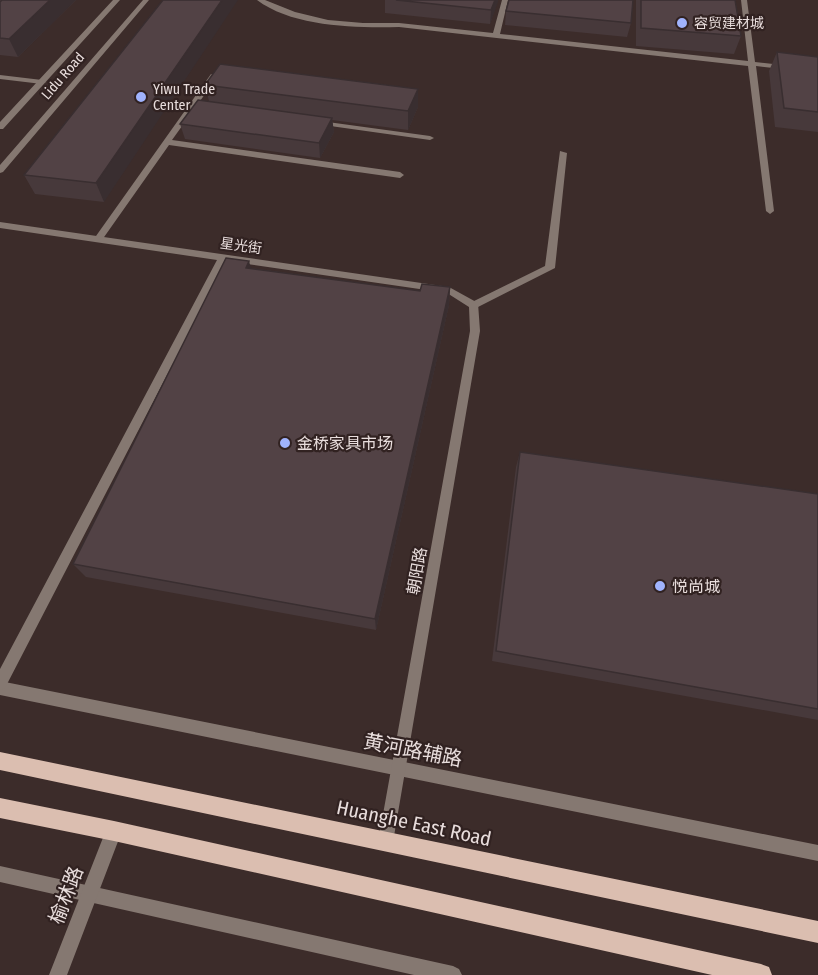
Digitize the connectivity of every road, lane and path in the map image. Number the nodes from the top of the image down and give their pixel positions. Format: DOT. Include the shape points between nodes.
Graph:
graph roads {
  1 [pos="117,0"];
  2 [pos="146,0"];
  3 [pos="260,0"];
  4 [pos="505,0"];
  5 [pos="744,0"];
  6 [pos="496,35"];
  7 [pos="752,64"];
  8 [pos="218,70"];
  9 [pos="818,71"];
  10 [pos="0,77"];
  11 [pos="42,82"];
  12 [pos="193,105"];
  13 [pos="205,106"];
  14 [pos="312,121"];
  15 [pos="0,127"];
  16 [pos="430,138"];
  17 [pos="167,142"];
  18 [pos="563,153"];
  19 [pos="0,170"];
  20 [pos="400,175"];
  21 [pos="770,211"];
  22 [pos="0,225"];
  23 [pos="99,238"];
  24 [pos="223,257"];
  25 [pos="474,305"];
  26 [pos="0,682"];
  27 [pos="0,688"];
  28 [pos="0,761"];
  29 [pos="399,768"];
  30 [pos="0,808"];
  31 [pos="114,831"];
  32 [pos="386,842"];
  33 [pos="818,853"];
  34 [pos="0,874"];
  35 [pos="89,894"];
  36 [pos="818,932"];
  37 [pos="58,975"];
  38 [pos="453,975"];
  39 [pos="761,975"];
  1 -- 11 [label="street, Lidu Road"];
  2 -- 19 [label="street, Lidu Road"];
  3 -- 6 [label="street" via="297,17"];
  4 -- 6 [label="street"];
  5 -- 7 [label="street"];
  6 -- 7 [label="street"];
  7 -- 9 [label="street"];
  7 -- 21 [label="street"];
  8 -- 12 [label="street"];
  10 -- 11 [label="street"];
  11 -- 15 [label="street, Lidu Road"];
  12 -- 13 [label="street"];
  12 -- 17 [label="street"];
  14 -- 16 [label="street"];
  17 -- 20 [label="street"];
  17 -- 23 [label="street"];
  18 -- 25 [label="street" via="550,268"];
  22 -- 23 [label="street, 星光街"];
  23 -- 24 [label="street, 星光街"];
  24 -- 25 [label="street, 星光街" via="449,290"];
  24 -- 26 [label="street"];
  25 -- 29 [label="street, 朝阳路" via="475,331"];
  27 -- 29 [label="street, 黄河路辅路"];
  28 -- 32 [label="main road, Huanghe East Road"];
  29 -- 32 [label="street, 朝阳路"];
  29 -- 33 [label="street, 黄河路辅路"];
  30 -- 31 [label="main road"];
  31 -- 35 [label="street, 榆林路"];
  31 -- 39 [label="main road"];
  32 -- 36 [label="main road, Huanghe East Road"];
  34 -- 35 [label="street"];
  35 -- 37 [label="street, 榆林路"];
  35 -- 38 [label="street"];
}
